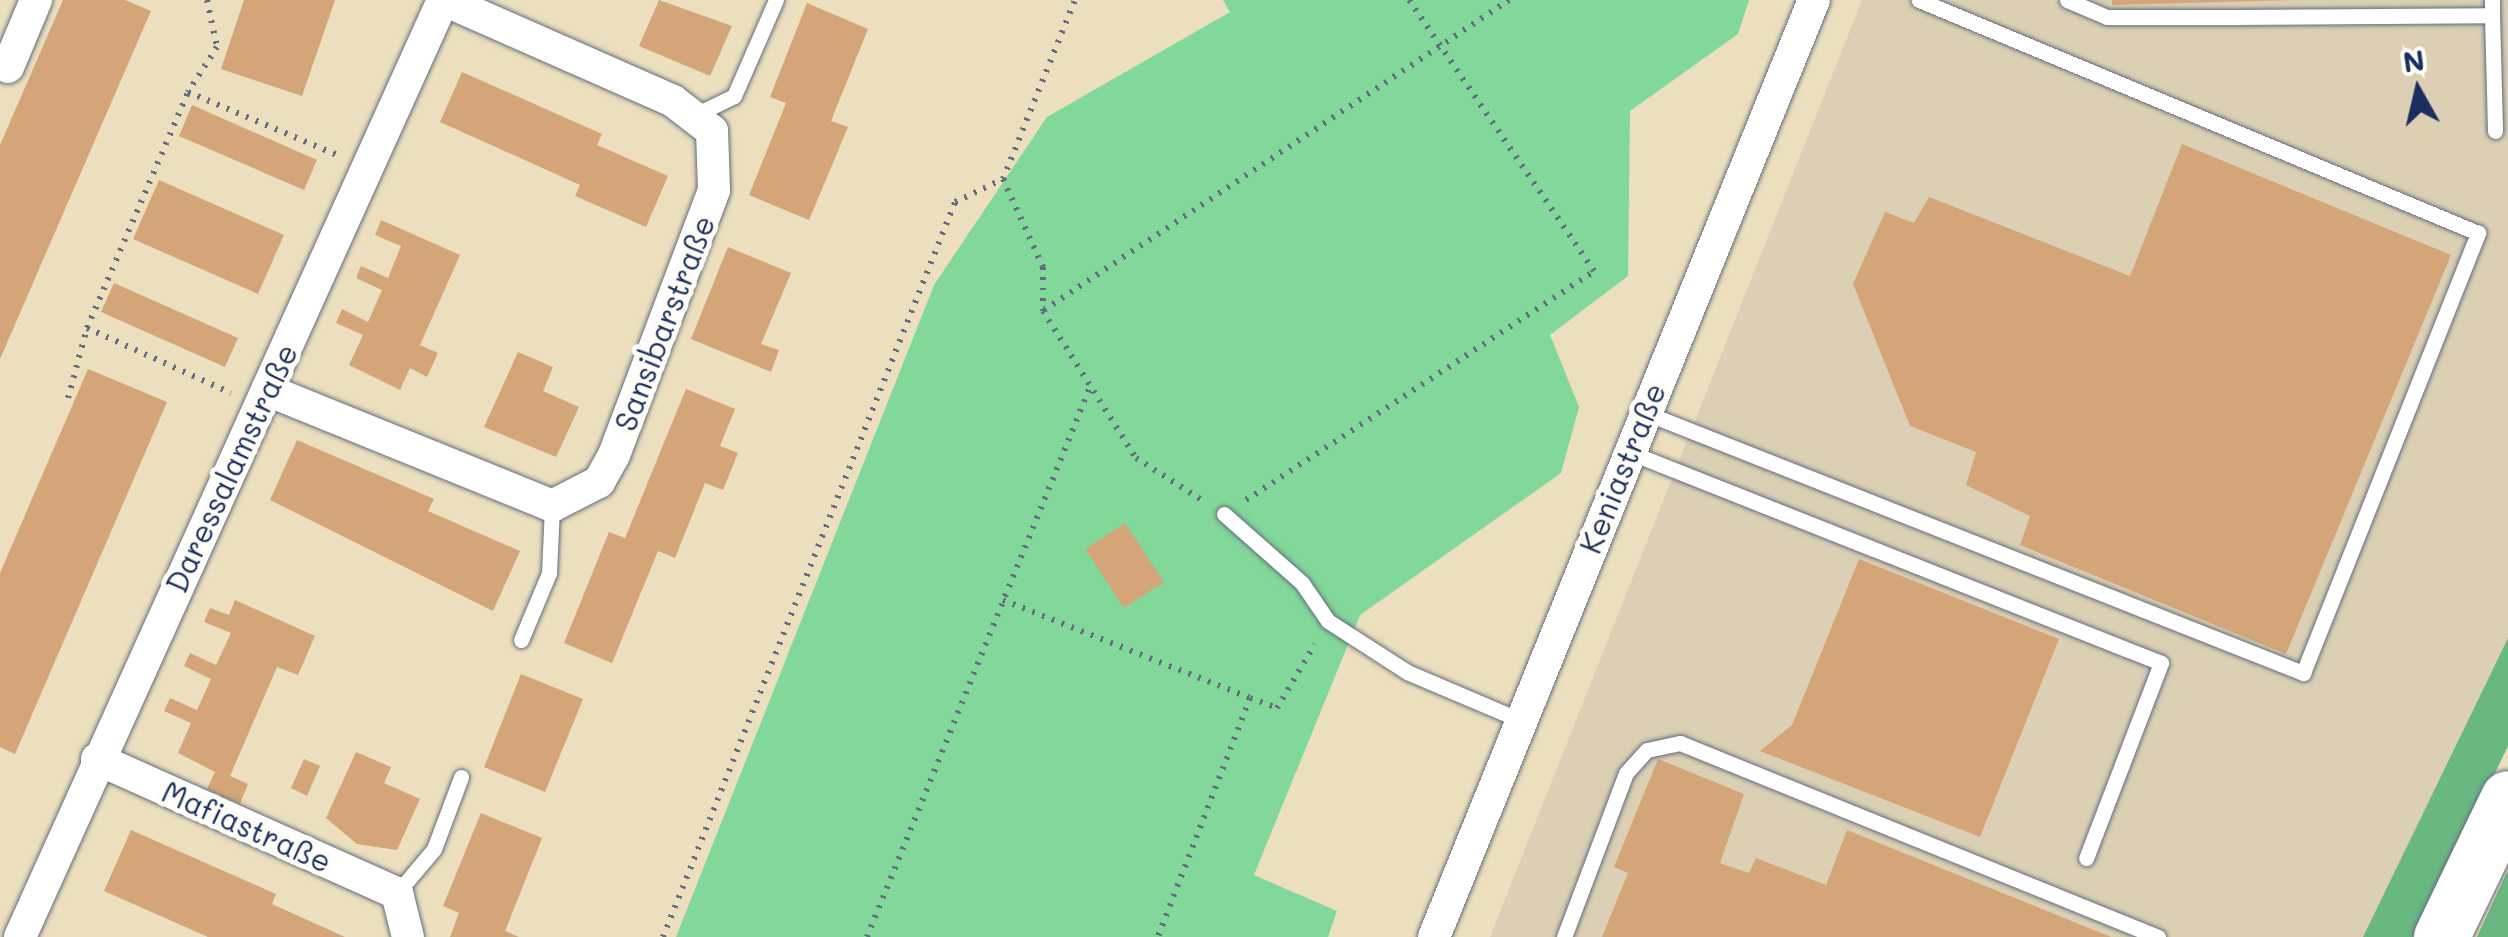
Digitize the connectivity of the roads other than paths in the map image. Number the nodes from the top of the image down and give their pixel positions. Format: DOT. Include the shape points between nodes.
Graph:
graph roads {
  1 [pos="36,0"];
  2 [pos="443,0"];
  3 [pos="776,0"];
  4 [pos="1814,0"];
  5 [pos="1919,0"];
  6 [pos="2067,0"];
  7 [pos="2492,7"];
  8 [pos="3,70"];
  9 [pos="695,114"];
  10 [pos="2495,131"];
  11 [pos="263,398"];
  12 [pos="1644,413"];
  13 [pos="1629,452"];
  14 [pos="552,506"];
  15 [pos="1224,514"];
  16 [pos="521,640"];
  17 [pos="1520,720"];
  18 [pos="97,760"];
  19 [pos="461,777"];
  20 [pos="2508,798"];
  21 [pos="2086,858"];
  22 [pos="397,893"];
  23 [pos="1442,934"];
  24 [pos="20,937"];
  25 [pos="408,937"];
  26 [pos="1564,937"];
  27 [pos="2158,937"];
  28 [pos="2442,937"];
  1 -- 8 [label="street"];
  2 -- 9 [label="street"];
  2 -- 11 [label="street, Daressalamstraße"];
  3 -- 9 [label="lane" via="734,96"];
  4 -- 12 [label="street, Keniastraße"];
  5 -- 12 [label="lane" via="2478,233 2303,673"];
  6 -- 7 [label="lane" via="2107,16"];
  7 -- 10 [label="lane"];
  9 -- 14 [label="street, Sansibarstraße" via="718,153 714,190 614,454 599,482"];
  11 -- 14 [label="street"];
  11 -- 18 [label="street, Daressalamstraße"];
  12 -- 13 [label="street, Keniastraße"];
  13 -- 17 [label="street, Keniastraße"];
  13 -- 21 [label="lane" via="2161,663"];
  14 -- 16 [label="lane" via="549,573"];
  15 -- 17 [label="lane" via="1302,583 1328,621 1407,672"];
  17 -- 23 [label="street, Keniastraße"];
  18 -- 22 [label="street, Mafiastraße"];
  18 -- 24 [label="street, Daressalamstraße"];
  19 -- 22 [label="lane" via="434,849"];
  20 -- 28 [label="highway"];
  22 -- 25 [label="street"];
  26 -- 27 [label="lane" via="1626,773 1647,750 1680,743"];
}
